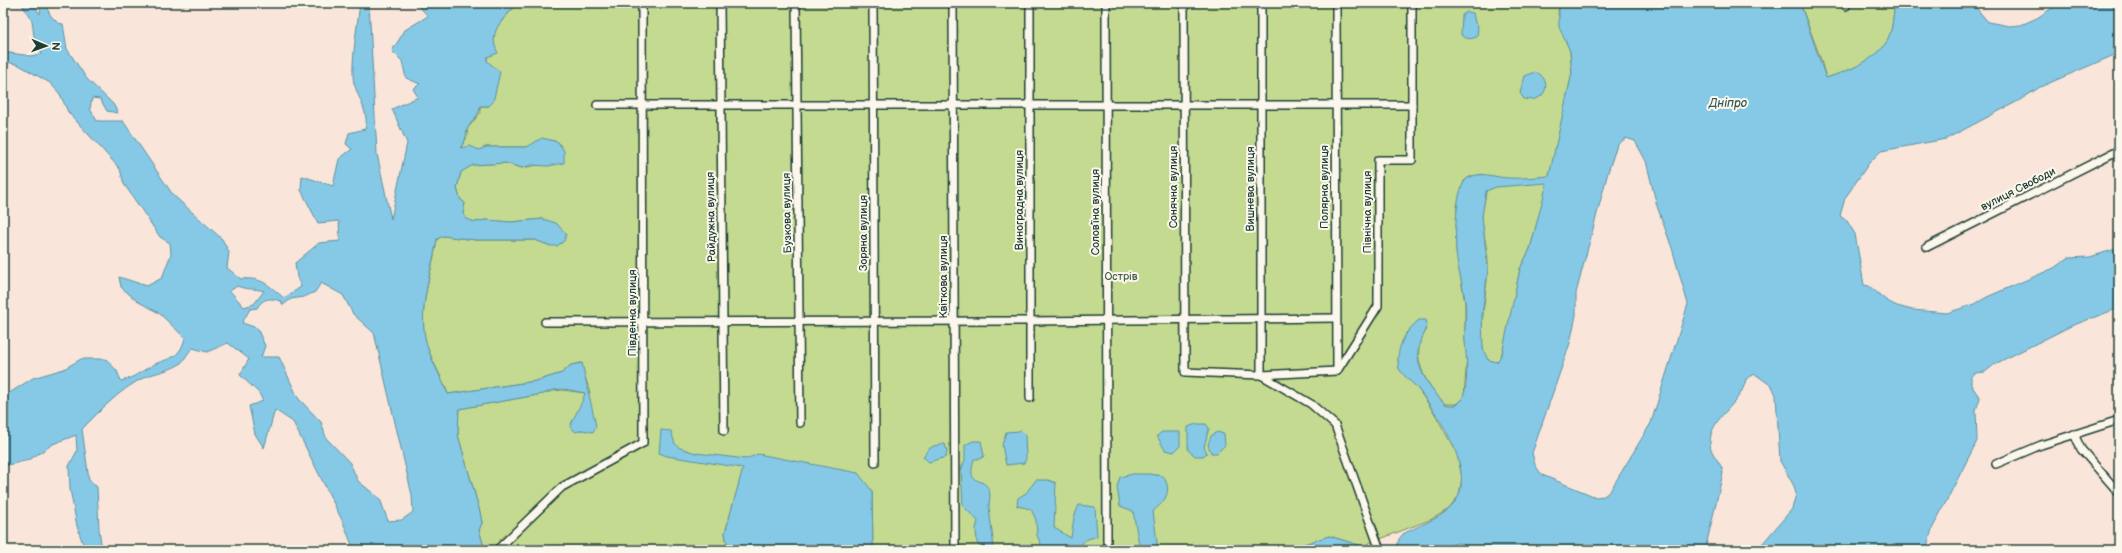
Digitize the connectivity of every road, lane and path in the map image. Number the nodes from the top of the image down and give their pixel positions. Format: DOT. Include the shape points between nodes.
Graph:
graph roads {
  1 [pos="642,3"];
  2 [pos="720,3"];
  3 [pos="796,3"];
  4 [pos="874,3"];
  5 [pos="953,3"];
  6 [pos="1030,3"];
  7 [pos="1106,3"];
  8 [pos="1184,3"];
  9 [pos="1261,3"];
  10 [pos="1336,3"];
  11 [pos="1412,3"];
  12 [pos="597,105"];
  13 [pos="642,105"];
  14 [pos="721,105"];
  15 [pos="797,105"];
  16 [pos="874,105"];
  17 [pos="953,105"];
  18 [pos="1030,105"];
  19 [pos="1106,105"];
  20 [pos="1184,105"];
  21 [pos="1261,105"];
  22 [pos="1335,105"];
  23 [pos="1412,105"];
  24 [pos="2119,150"];
  25 [pos="1927,247"];
  26 [pos="1336,318"];
  27 [pos="1107,319"];
  28 [pos="1260,319"];
  29 [pos="1183,320"];
  30 [pos="954,321"];
  31 [pos="1030,321"];
  32 [pos="545,322"];
  33 [pos="643,322"];
  34 [pos="723,322"];
  35 [pos="799,322"];
  36 [pos="875,322"];
  37 [pos="1336,371"];
  38 [pos="1261,375"];
  39 [pos="1030,398"];
  40 [pos="2119,420"];
  41 [pos="800,423"];
  42 [pos="724,431"];
  43 [pos="2074,434"];
  44 [pos="876,463"];
  45 [pos="1996,464"];
  46 [pos="2119,493"];
  47 [pos="1107,541"];
  48 [pos="499,548"];
  49 [pos="954,550"];
  50 [pos="1380,550"];
  1 -- 13 [label="street, Південна вулиця"];
  2 -- 14 [label="street, Райдужна вулиця"];
  3 -- 15 [label="street, Бузкова вулиця"];
  4 -- 16 [label="street, Зоряна вулиця"];
  5 -- 17 [label="street, Квіткова вулиця"];
  6 -- 18 [label="street, Виноградна вулиця"];
  7 -- 19 [label="street, Соловʼїна вулиця"];
  8 -- 20 [label="street, Сонячна вулиця"];
  9 -- 21 [label="street, Вишнева вулиця"];
  10 -- 22 [label="street, Полярна вулиця"];
  11 -- 23 [label="street, Північна вулиця"];
  12 -- 13 [label="street"];
  13 -- 14 [label="street"];
  13 -- 33 [label="street, Південна вулиця"];
  14 -- 15 [label="street"];
  14 -- 34 [label="street, Райдужна вулиця"];
  15 -- 16 [label="street"];
  15 -- 35 [label="street, Бузкова вулиця"];
  16 -- 17 [label="street"];
  16 -- 36 [label="street, Зоряна вулиця"];
  17 -- 18 [label="street"];
  17 -- 30 [label="street, Квіткова вулиця"];
  18 -- 19 [label="street"];
  18 -- 31 [label="street, Виноградна вулиця"];
  19 -- 20 [label="street"];
  19 -- 27 [label="street, Соловʼїна вулиця"];
  20 -- 21 [label="street"];
  20 -- 29 [label="street, Сонячна вулиця"];
  21 -- 22 [label="street"];
  21 -- 28 [label="street, Вишнева вулиця"];
  22 -- 23 [label="street"];
  22 -- 26 [label="street, Полярна вулиця"];
  23 -- 37 [label="street, Північна вулиця" via="1412,160 1378,160 1378,306"];
  24 -- 25 [label="street, вулиця Свободи"];
  26 -- 28 [label="street"];
  26 -- 37 [label="street, Полярна вулиця"];
  27 -- 29 [label="street"];
  27 -- 31 [label="street"];
  27 -- 47 [label="street, Соловʼїна вулиця"];
  28 -- 29 [label="street"];
  28 -- 38 [label="street, Вишнева вулиця"];
  29 -- 38 [label="street, Сонячна вулиця" via="1184,372"];
  30 -- 31 [label="street"];
  30 -- 36 [label="street"];
  30 -- 49 [label="street, Квіткова вулиця"];
  31 -- 39 [label="street, Виноградна вулиця"];
  32 -- 33 [label="street"];
  33 -- 34 [label="street"];
  33 -- 48 [label="street, Південна вулиця" via="643,443 562,487"];
  34 -- 35 [label="street"];
  34 -- 42 [label="street, Райдужна вулиця"];
  35 -- 36 [label="street"];
  35 -- 41 [label="street, Бузкова вулиця"];
  36 -- 44 [label="street, Зоряна вулиця"];
  37 -- 38 [label="street"];
  38 -- 50 [label="street" via="1311,404 1334,425"];
  40 -- 43 [label="street"];
  43 -- 45 [label="street"];
  43 -- 46 [label="street" via="2082,449"];
}
